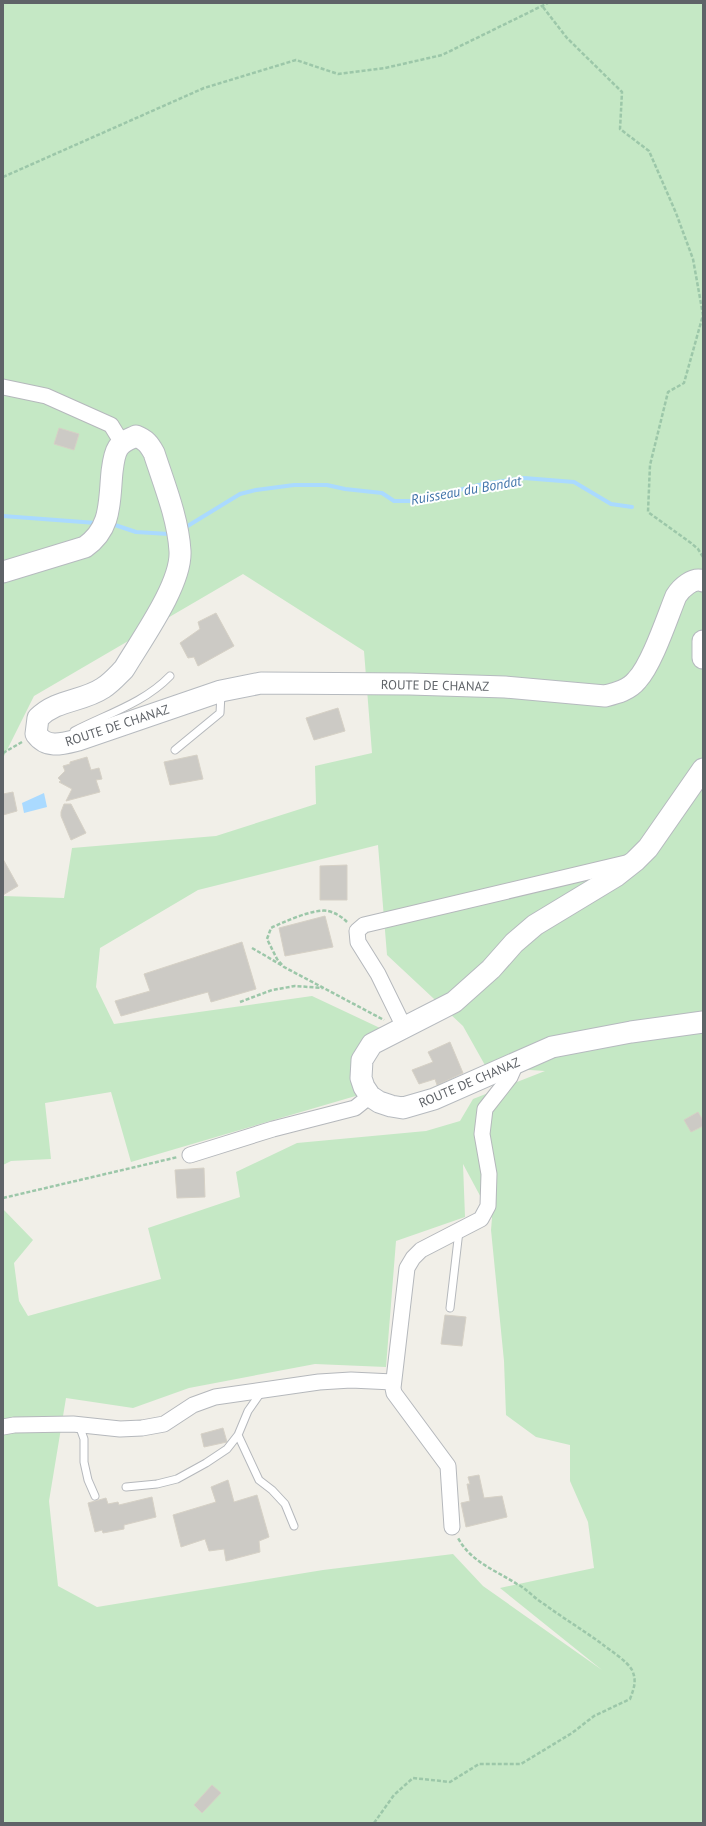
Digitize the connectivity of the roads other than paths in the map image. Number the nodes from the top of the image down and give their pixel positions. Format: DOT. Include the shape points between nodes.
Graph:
graph roads {
  1 [pos="3,387"];
  2 [pos="118,447"];
  3 [pos="3,572"];
  4 [pos="703,581"];
  5 [pos="703,641"];
  6 [pos="703,658"];
  7 [pos="170,676"];
  8 [pos="222,691"];
  9 [pos="61,744"];
  10 [pos="175,750"];
  11 [pos="703,768"];
  12 [pos="635,861"];
  13 [pos="703,1022"];
  14 [pos="402,1028"];
  15 [pos="517,1061"];
  16 [pos="370,1096"];
  17 [pos="190,1155"];
  18 [pos="459,1230"];
  19 [pos="450,1308"];
  20 [pos="393,1382"];
  21 [pos="264,1389"];
  22 [pos="79,1425"];
  23 [pos="3,1427"];
  24 [pos="238,1435"];
  25 [pos="126,1487"];
  26 [pos="95,1496"];
  27 [pos="294,1526"];
  28 [pos="452,1527"];
  1 -- 2 [label="street" via="46,396 111,425 119,438"];
  2 -- 3 [label="street" via="114,458 108,511 103,528 96,539 85,547"];
  2 -- 9 [label="street, ROUTE DE CHANAZ" via="136,436 144,439 154,453 175,520 180,551 175,579 124,669 102,688 46,709 38,718 36,734 41,741"];
  4 -- 8 [label="street, ROUTE DE CHANAZ" via="694,581 679,591 638,679 625,690 614,694 605,696 505,687 410,684 260,683"];
  5 -- 6 [label="street"];
  7 -- 9 [label="lane" via="158,689 136,703 73,732"];
  8 -- 9 [label="street, ROUTE DE CHANAZ"];
  8 -- 10 [label="lane" via="220,713"];
  11 -- 12 [label="street" via="648,848"];
  12 -- 14 [label="street" via="616,876 535,925 454,1002"];
  12 -- 14 [label="street" via="364,925 357,931 358,942 378,974"];
  13 -- 15 [label="street, ROUTE DE CHANAZ" via="578,1041 552,1047"];
  14 -- 16 [label="street" via="372,1044 362,1060 361,1078"];
  15 -- 16 [label="street, ROUTE DE CHANAZ" via="434,1099 403,1108 379,1102"];
  15 -- 18 [label="street" via="510,1077 485,1109 482,1134 489,1174 488,1206 481,1218"];
  16 -- 17 [label="street" via="355,1108 273,1129"];
  18 -- 19 [label="lane"];
  18 -- 20 [label="street" via="421,1250 407,1268"];
  20 -- 21 [label="street" via="351,1380"];
  20 -- 28 [label="street" via="394,1394 448,1466"];
  21 -- 22 [label="street" via="215,1397 193,1405 164,1424 120,1429"];
  21 -- 24 [label="lane" via="248,1412"];
  22 -- 23 [label="street"];
  22 -- 26 [label="lane" via="84,1439 84,1462 88,1480"];
  24 -- 25 [label="lane" via="228,1448 177,1479"];
  24 -- 27 [label="lane" via="259,1480 285,1504"];
}
